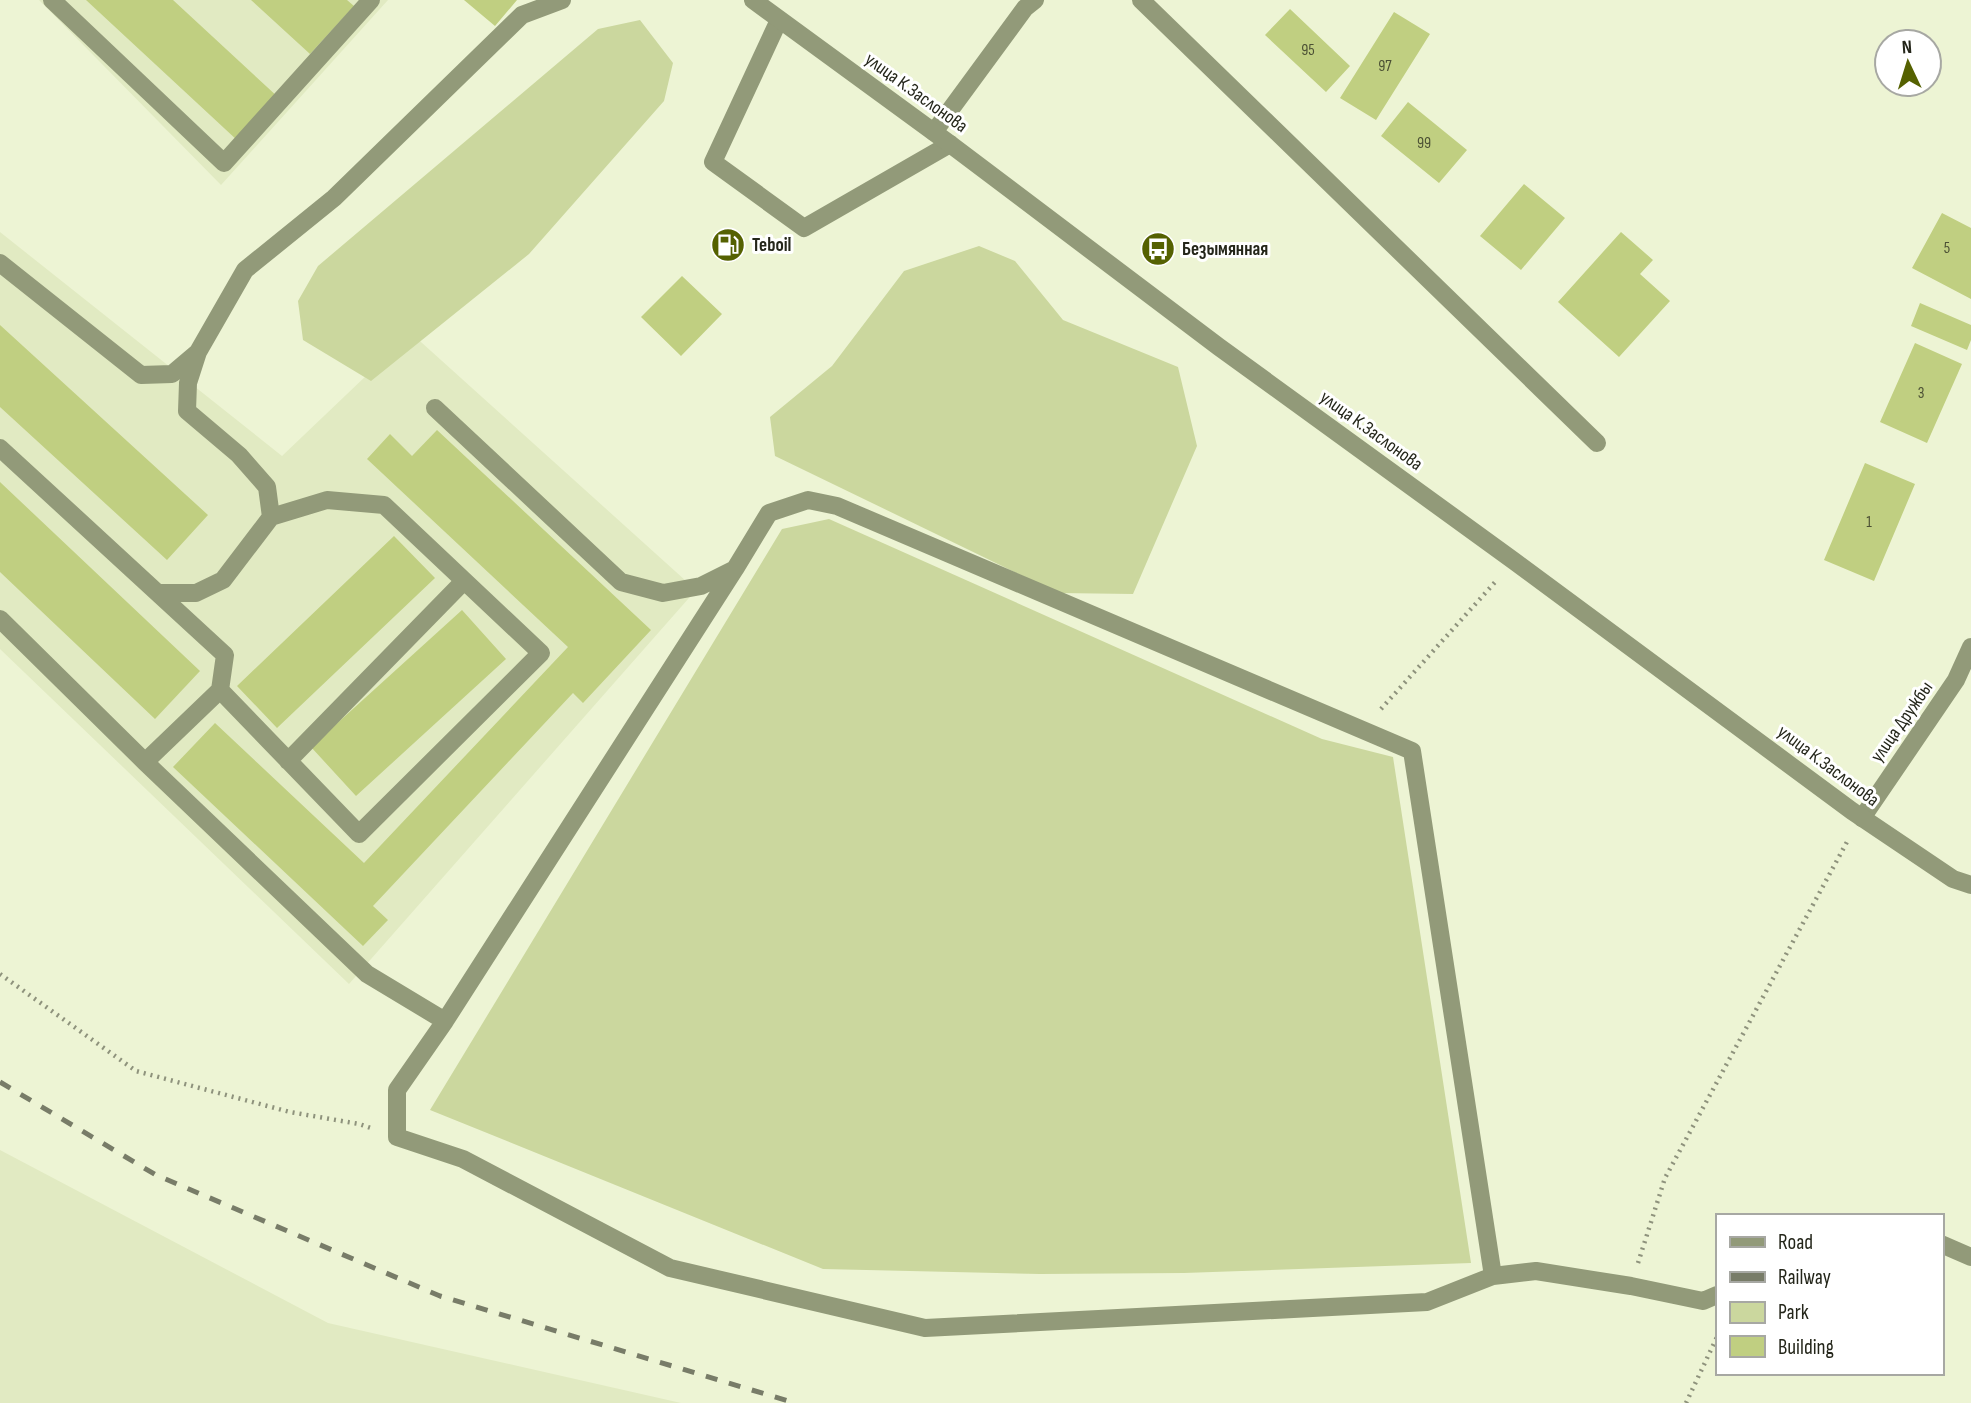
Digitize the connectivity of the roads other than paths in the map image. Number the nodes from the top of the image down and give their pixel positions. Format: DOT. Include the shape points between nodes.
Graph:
graph roads {
  1 [pos="52,0"];
  2 [pos="371,0"];
  3 [pos="562,0"];
  4 [pos="753,0"];
  5 [pos="1035,0"];
  6 [pos="1141,0"];
  7 [pos="779,20"];
  8 [pos="934,132"];
  9 [pos="950,144"];
  10 [pos="0,263"];
  11 [pos="198,352"];
  12 [pos="435,408"];
  13 [pos="1597,443"];
  14 [pos="0,448"];
  15 [pos="271,517"];
  16 [pos="735,569"];
  17 [pos="464,581"];
  18 [pos="159,593"];
  19 [pos="0,619"];
  20 [pos="1971,647"];
  21 [pos="220,691"];
  22 [pos="288,761"];
  23 [pos="145,762"];
  24 [pos="1861,818"];
  25 [pos="1971,885"];
  26 [pos="445,1021"];
  27 [pos="1943,1245"];
  28 [pos="1971,1257"];
  29 [pos="1493,1276"];
  30 [pos="1716,1295"];
  1 -- 2 [label="street" via="224,163"];
  3 -- 11 [label="street" via="522,15 334,198 245,270"];
  4 -- 7 [label="street, улица К.Заслонова"];
  5 -- 8 [label="street"];
  6 -- 13 [label="street"];
  7 -- 8 [label="street, улица К.Заслонова"];
  7 -- 9 [label="street" via="713,162 804,228"];
  8 -- 9 [label="street, улица К.Заслонова"];
  9 -- 24 [label="street, улица К.Заслонова"];
  10 -- 11 [label="street" via="141,375 172,374"];
  11 -- 15 [label="street" via="188,383 187,411 239,455 267,487"];
  12 -- 16 [label="street" via="621,582 663,593 701,586"];
  14 -- 18 [label="street"];
  15 -- 17 [label="street" via="327,500 384,505"];
  15 -- 18 [label="street" via="223,580 196,593"];
  16 -- 26 [label="street"];
  16 -- 29 [label="street" via="769,513 808,500 837,506 1412,751"];
  17 -- 22 [label="street"];
  17 -- 22 [label="street" via="541,653 359,834"];
  18 -- 21 [label="street" via="225,655"];
  19 -- 23 [label="street"];
  20 -- 24 [label="street, улица Дружбы" via="1956,680"];
  21 -- 22 [label="street"];
  21 -- 23 [label="street"];
  23 -- 26 [label="street" via="367,974"];
  24 -- 25 [label="street, улица К.Заслонова" via="1953,879"];
  26 -- 29 [label="street" via="397,1090 397,1137 463,1159 670,1268 925,1328 1427,1302"];
  27 -- 28 [label="street"];
  29 -- 30 [label="street" via="1535,1271 1703,1301"];
}
